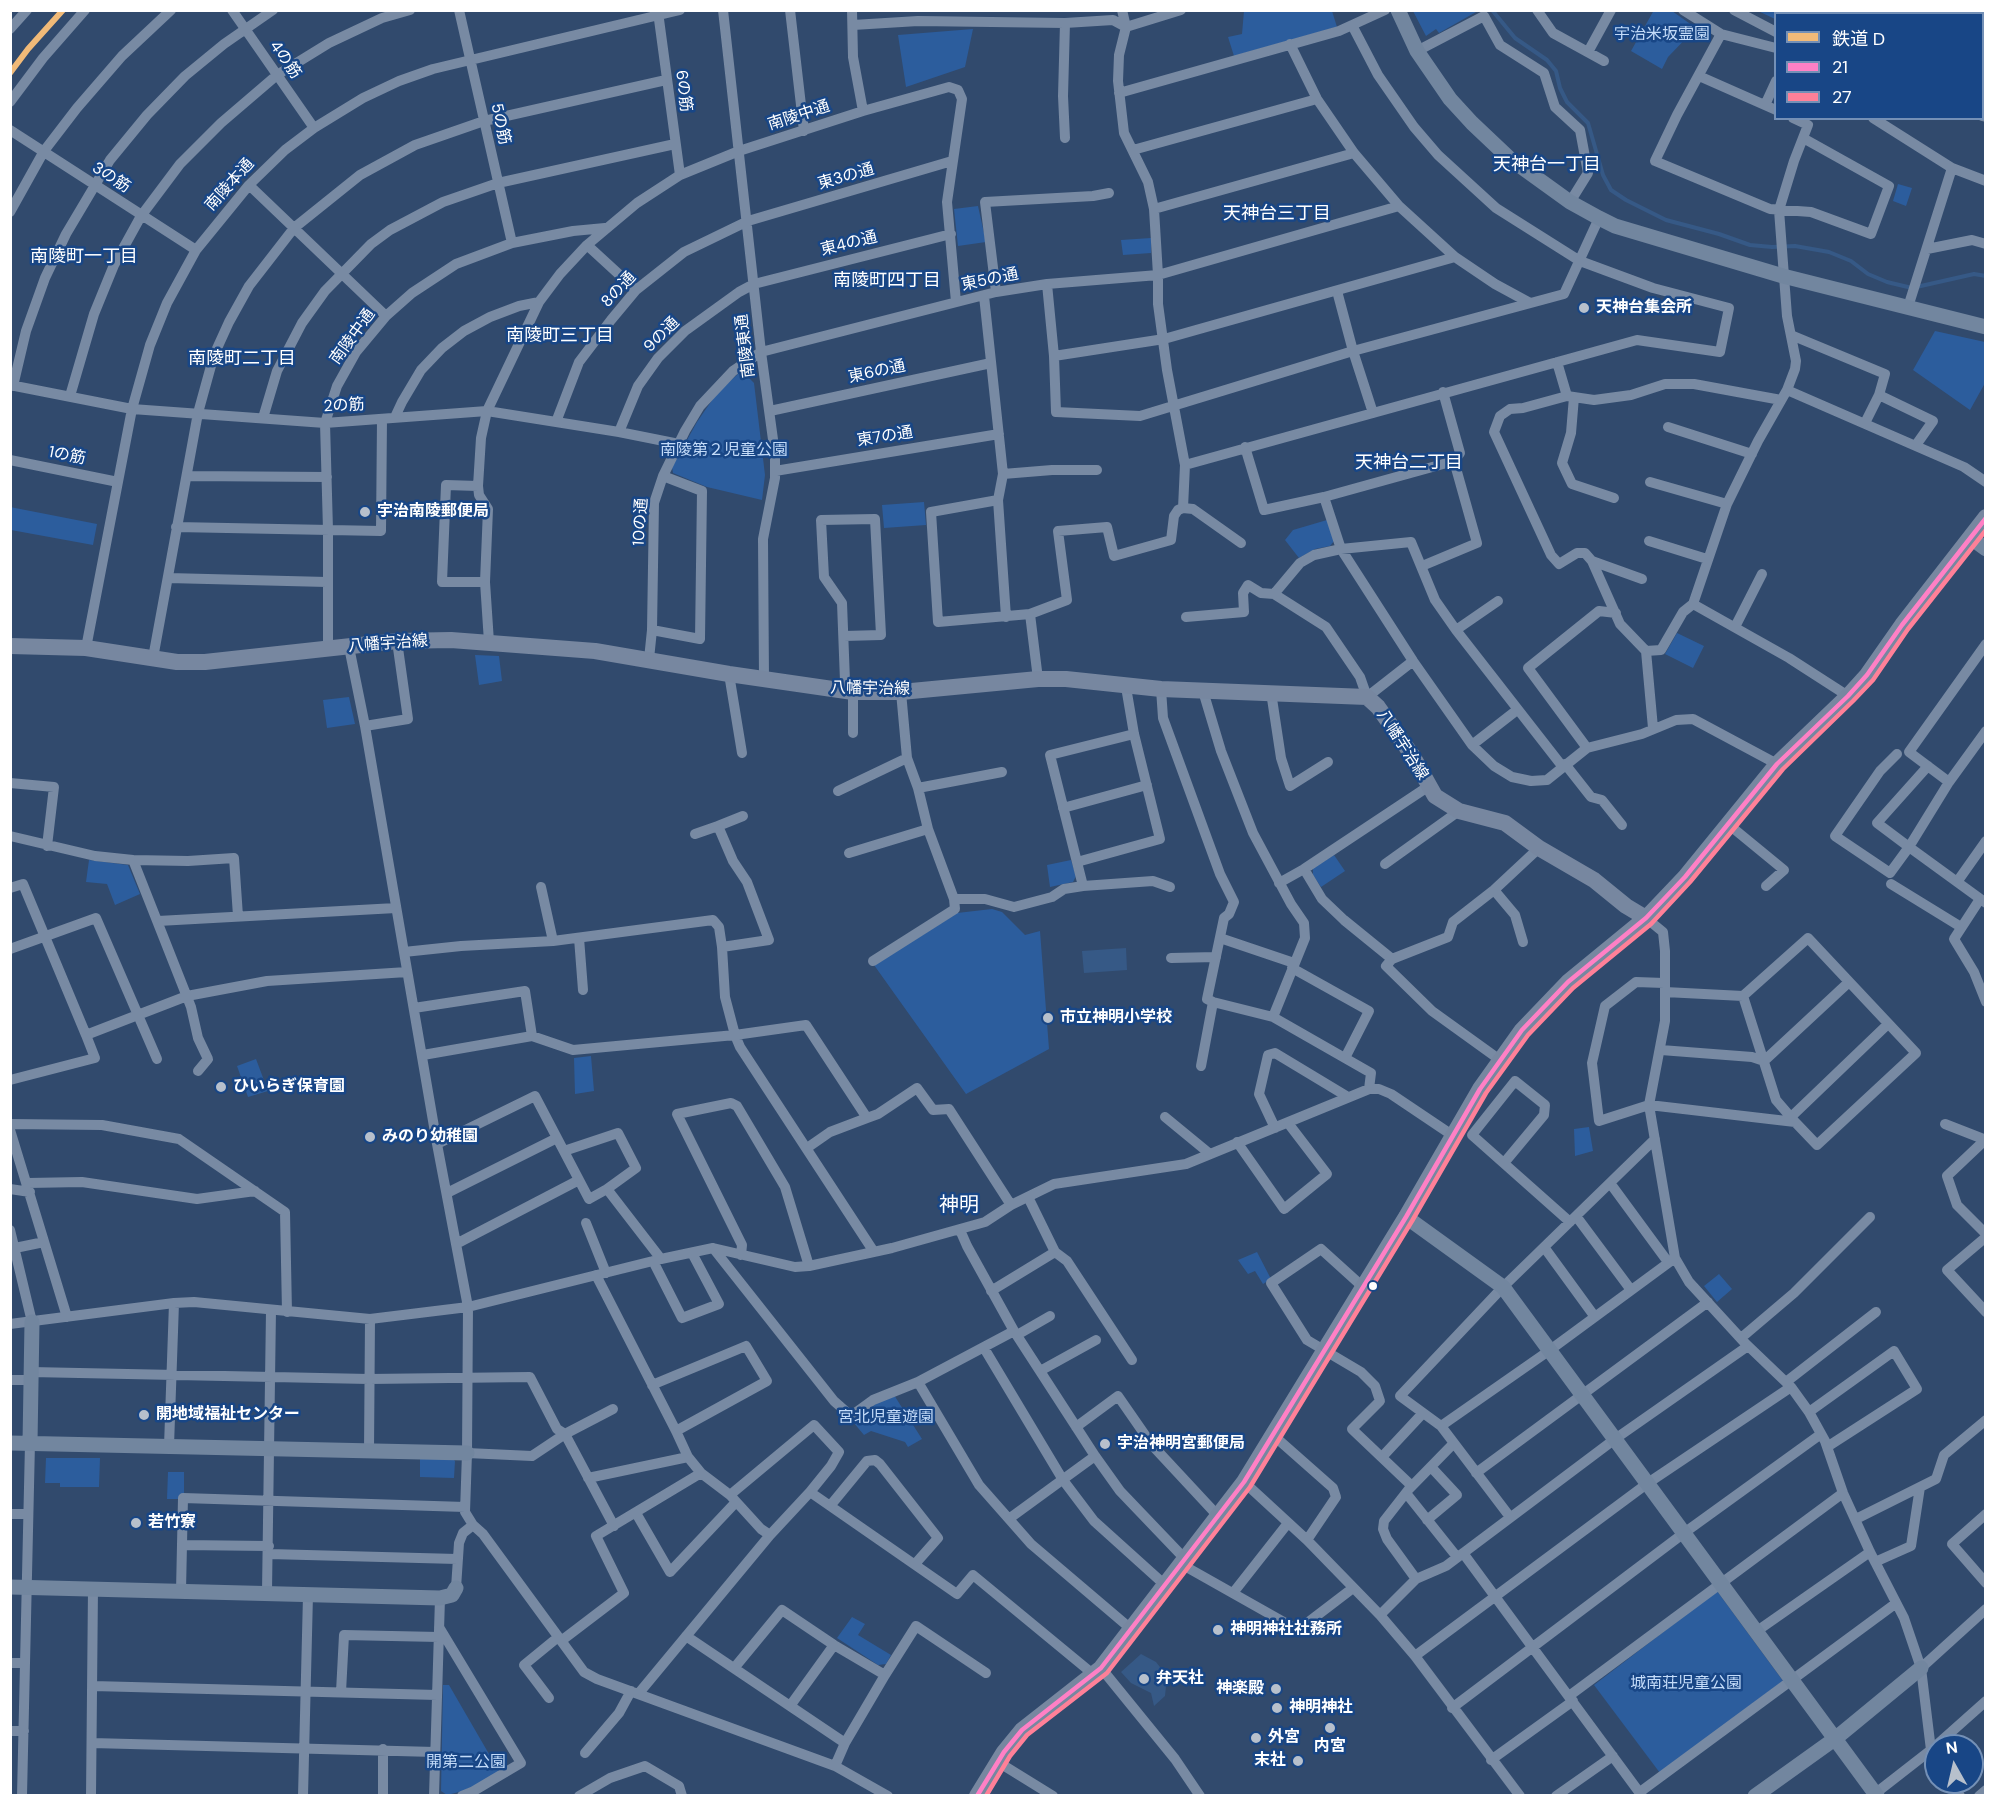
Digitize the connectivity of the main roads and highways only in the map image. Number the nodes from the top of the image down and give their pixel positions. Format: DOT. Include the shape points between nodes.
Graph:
graph roads {
  1 [pos="1986,517"];
  2 [pos="10,646"];
  3 [pos="1646,918"];
  4 [pos="977,1796"];
  1 -- 3 [label="main road" via="1867,675 1777,764 1693,868"];
  2 -- 3 [label="main road, 八幡宇治線" via="86,648 177,662 205,662 397,641 451,640 586,650 847,692 901,692 1066,679 1126,687 1366,697 1378,707 1412,755 1435,796 1459,811 1505,823"];
  3 -- 4 [label="main road" via="1561,988 1522,1030 1500,1060 1462,1131 1244,1482 1097,1671 1022,1730"];
}
